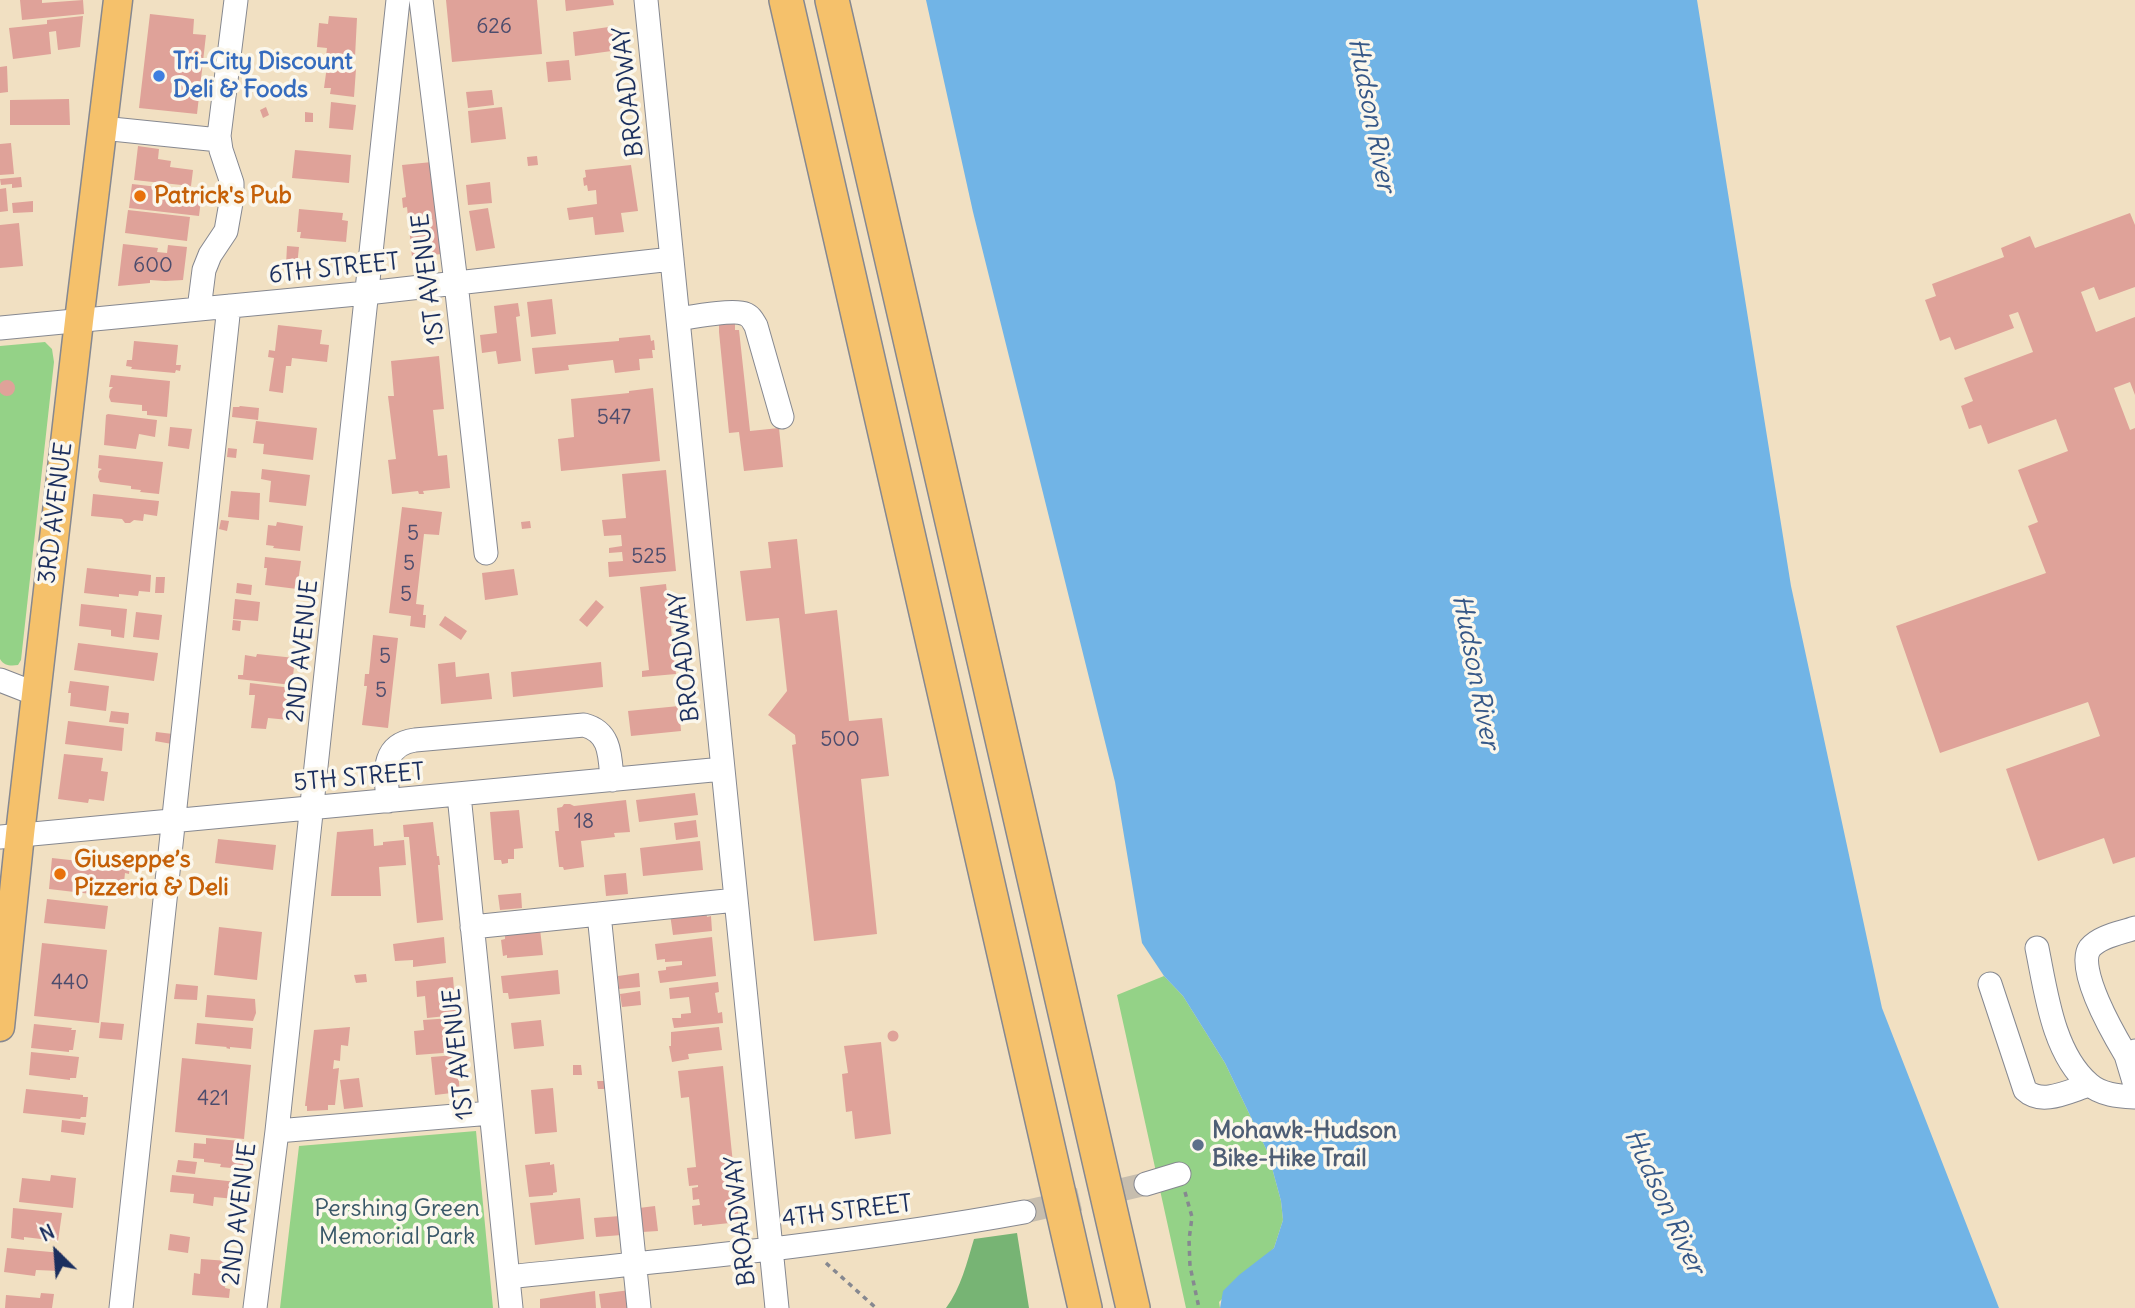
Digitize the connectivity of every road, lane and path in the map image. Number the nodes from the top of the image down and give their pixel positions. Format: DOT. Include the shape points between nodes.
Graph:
graph roads {
  1 [pos="118,0"];
  2 [pos="236,0"];
  3 [pos="398,0"];
  4 [pos="421,0"];
  5 [pos="646,0"];
  6 [pos="786,0"];
  7 [pos="832,0"];
  8 [pos="102,128"];
  9 [pos="219,139"];
  10 [pos="672,259"];
  11 [pos="456,283"];
  12 [pos="367,293"];
  13 [pos="229,306"];
  14 [pos="199,309"];
  15 [pos="678,319"];
  16 [pos="79,321"];
  17 [pos="0,328"];
  18 [pos="782,417"];
  19 [pos="486,553"];
  20 [pos="0,680"];
  21 [pos="36,694"];
  22 [pos="723,769"];
  23 [pos="612,780"];
  24 [pos="459,795"];
  25 [pos="388,802"];
  26 [pos="312,809"];
  27 [pos="175,820"];
  28 [pos="10,835"];
  29 [pos="736,900"];
  30 [pos="599,914"];
  31 [pos="472,927"];
  32 [pos="2135,928"];
  33 [pos="2037,948"];
  34 [pos="1990,984"];
  35 [pos="0,1027"];
  36 [pos="2130,1053"];
  37 [pos="2089,1085"];
  38 [pos="2135,1085"];
  39 [pos="2135,1097"];
  40 [pos="491,1113"];
  41 [pos="277,1131"];
  42 [pos="1179,1174"];
  43 [pos="1146,1184"];
  44 [pos="1024,1212"];
  45 [pos="815,1243"];
  46 [pos="770,1249"];
  47 [pos="635,1264"];
  48 [pos="508,1278"];
  49 [pos="121,1308"];
  50 [pos="255,1308"];
  51 [pos="511,1308"];
  52 [pos="639,1308"];
  53 [pos="777,1308"];
  54 [pos="876,1308"];
  55 [pos="1085,1308"];
  56 [pos="1133,1308"];
  57 [pos="1199,1308"];
  1 -- 8 [label="main road, 3RD AVENUE"];
  2 -- 9 [label="street"];
  3 -- 12 [label="street, 2ND AVENUE"];
  4 -- 11 [label="street, 1ST AVENUE"];
  5 -- 10 [label="street, BROADWAY"];
  6 -- 55 [label="highway"];
  7 -- 56 [label="highway"];
  8 -- 9 [label="street"];
  8 -- 16 [label="main road, 3RD AVENUE"];
  9 -- 14 [label="street" via="232,183 230,215 204,270"];
  10 -- 11 [label="street, 6TH STREET"];
  10 -- 15 [label="street, BROADWAY"];
  11 -- 12 [label="street, 6TH STREET"];
  11 -- 19 [label="street, 1ST AVENUE"];
  12 -- 13 [label="street, 6TH STREET"];
  12 -- 26 [label="street, 2ND AVENUE"];
  13 -- 14 [label="street, 6TH STREET"];
  13 -- 27 [label="street"];
  14 -- 16 [label="street, 6TH STREET"];
  15 -- 18 [label="street" via="735,312 748,315 756,326"];
  15 -- 22 [label="street, BROADWAY"];
  16 -- 17 [label="street, 6TH STREET"];
  16 -- 21 [label="main road, 3RD AVENUE"];
  20 -- 21 [label="street"];
  21 -- 28 [label="main road, 3RD AVENUE"];
  22 -- 23 [label="street, 5TH STREET"];
  22 -- 29 [label="street, BROADWAY"];
  23 -- 24 [label="street, 5TH STREET"];
  23 -- 25 [label="street" via="608,744 588,726 411,740 389,757"];
  24 -- 25 [label="street, 5TH STREET"];
  24 -- 31 [label="street, 1ST AVENUE"];
  25 -- 26 [label="street, 5TH STREET"];
  26 -- 27 [label="street, 5TH STREET"];
  26 -- 41 [label="street, 2ND AVENUE"];
  27 -- 28 [label="street, 5TH STREET"];
  27 -- 49 [label="street"];
  28 -- 35 [label="main road, 3RD AVENUE"];
  29 -- 30 [label="street"];
  29 -- 46 [label="street, BROADWAY"];
  30 -- 31 [label="street"];
  30 -- 47 [label="street"];
  31 -- 40 [label="street, 1ST AVENUE"];
  32 -- 36 [label="street" via="2097,941 2088,950 2086,962 2102,1014"];
  33 -- 37 [label="street" via="2052,1020 2069,1060"];
  34 -- 37 [label="street" via="2025,1090 2042,1099"];
  36 -- 38 [label="street"];
  37 -- 39 [label="street" via="2110,1095"];
  40 -- 41 [label="street"];
  40 -- 48 [label="street, 1ST AVENUE"];
  41 -- 50 [label="street, 2ND AVENUE"];
  42 -- 43 [label="street"];
  42 -- 57 [label="path" via="1192,1217 1190,1266"];
  44 -- 45 [label="street, 4TH STREET"];
  45 -- 46 [label="street, 4TH STREET"];
  45 -- 54 [label="path" via="823,1261"];
  46 -- 47 [label="street, 4TH STREET"];
  46 -- 53 [label="street, BROADWAY"];
  47 -- 48 [label="street, 4TH STREET"];
  47 -- 52 [label="street"];
  48 -- 51 [label="street, 1ST AVENUE"];
}
